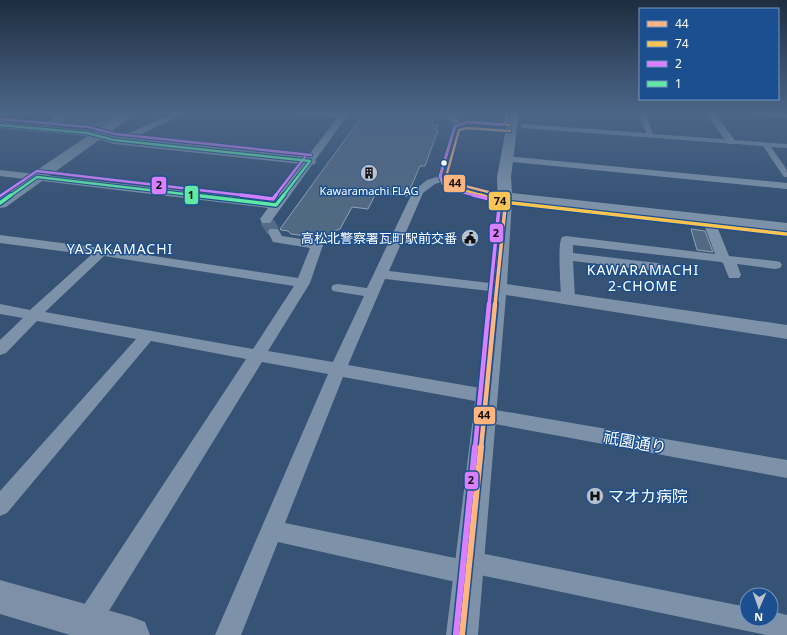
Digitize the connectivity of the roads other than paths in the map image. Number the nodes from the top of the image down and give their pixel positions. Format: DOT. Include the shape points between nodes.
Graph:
graph roads {
  1 [pos="90,142"];
  2 [pos="126,142"];
  3 [pos="325,142"];
  4 [pos="509,142"];
  5 [pos="726,142"];
  6 [pos="731,142"];
  7 [pos="766,145"];
  8 [pos="787,146"];
  9 [pos="506,159"];
  10 [pos="310,162"];
  11 [pos="0,174"];
  12 [pos="787,175"];
  13 [pos="37,177"];
  14 [pos="446,177"];
  15 [pos="787,186"];
  16 [pos="504,196"];
  17 [pos="0,203"];
  18 [pos="276,205"];
  19 [pos="708,220"];
  20 [pos="787,228"];
  21 [pos="0,240"];
  22 [pos="101,252"];
  23 [pos="566,256"];
  24 [pos="724,259"];
  25 [pos="775,265"];
  26 [pos="657,267"];
  27 [pos="381,274"];
  28 [pos="734,275"];
  29 [pos="303,283"];
  30 [pos="338,288"];
  31 [pos="498,288"];
  32 [pos="372,293"];
  33 [pos="568,298"];
  34 [pos="0,309"];
  35 [pos="33,316"];
  36 [pos="787,332"];
  37 [pos="148,335"];
  38 [pos="0,349"];
  39 [pos="258,356"];
  40 [pos="338,369"];
  41 [pos="485,406"];
  42 [pos="787,469"];
  43 [pos="0,506"];
  44 [pos="271,530"];
  45 [pos="469,567"];
  46 [pos="0,597"];
  47 [pos="739,617"];
  48 [pos="87,623"];
  49 [pos="132,635"];
  50 [pos="228,635"];
  51 [pos="462,635"];
  1 -- 13 [label="main road"];
  2 -- 10 [label="street"];
  3 -- 10 [label="street"];
  4 -- 9 [label="street"];
  5 -- 6 [label="street"];
  6 -- 7 [label="street"];
  7 -- 8 [label="street"];
  7 -- 12 [label="street"];
  9 -- 15 [label="street"];
  9 -- 16 [label="street"];
  10 -- 18 [label="street"];
  11 -- 13 [label="street"];
  13 -- 17 [label="main road"];
  13 -- 18 [label="street"];
  14 -- 27 [label="street" via="431,182 418,191"];
  16 -- 19 [label="street"];
  16 -- 31 [label="street"];
  18 -- 29 [label="street" via="266,219 278,239 317,245"];
  19 -- 20 [label="street"];
  19 -- 24 [label="street"];
  21 -- 22 [label="street"];
  22 -- 29 [label="street"];
  22 -- 35 [label="street"];
  23 -- 24 [label="street" via="566,240"];
  23 -- 26 [label="street"];
  23 -- 33 [label="street"];
  24 -- 25 [label="street"];
  24 -- 28 [label="street" via="729,261"];
  27 -- 31 [label="street"];
  27 -- 32 [label="street"];
  29 -- 39 [label="street"];
  30 -- 32 [label="street"];
  31 -- 33 [label="street"];
  31 -- 41 [label="street"];
  32 -- 40 [label="street"];
  33 -- 36 [label="street"];
  34 -- 35 [label="street, 祇園通り"];
  35 -- 37 [label="street, 祇園通り"];
  35 -- 38 [label="street"];
  37 -- 39 [label="street, 祇園通り"];
  37 -- 43 [label="street"];
  39 -- 40 [label="street, 祇園通り"];
  39 -- 48 [label="street"];
  40 -- 41 [label="street, 祇園通り"];
  40 -- 44 [label="street"];
  41 -- 42 [label="street, 祇園通り"];
  41 -- 45 [label="street"];
  44 -- 45 [label="street"];
  44 -- 50 [label="street"];
  45 -- 47 [label="street"];
  45 -- 51 [label="street"];
  46 -- 48 [label="highway"];
  48 -- 49 [label="highway"];
}
